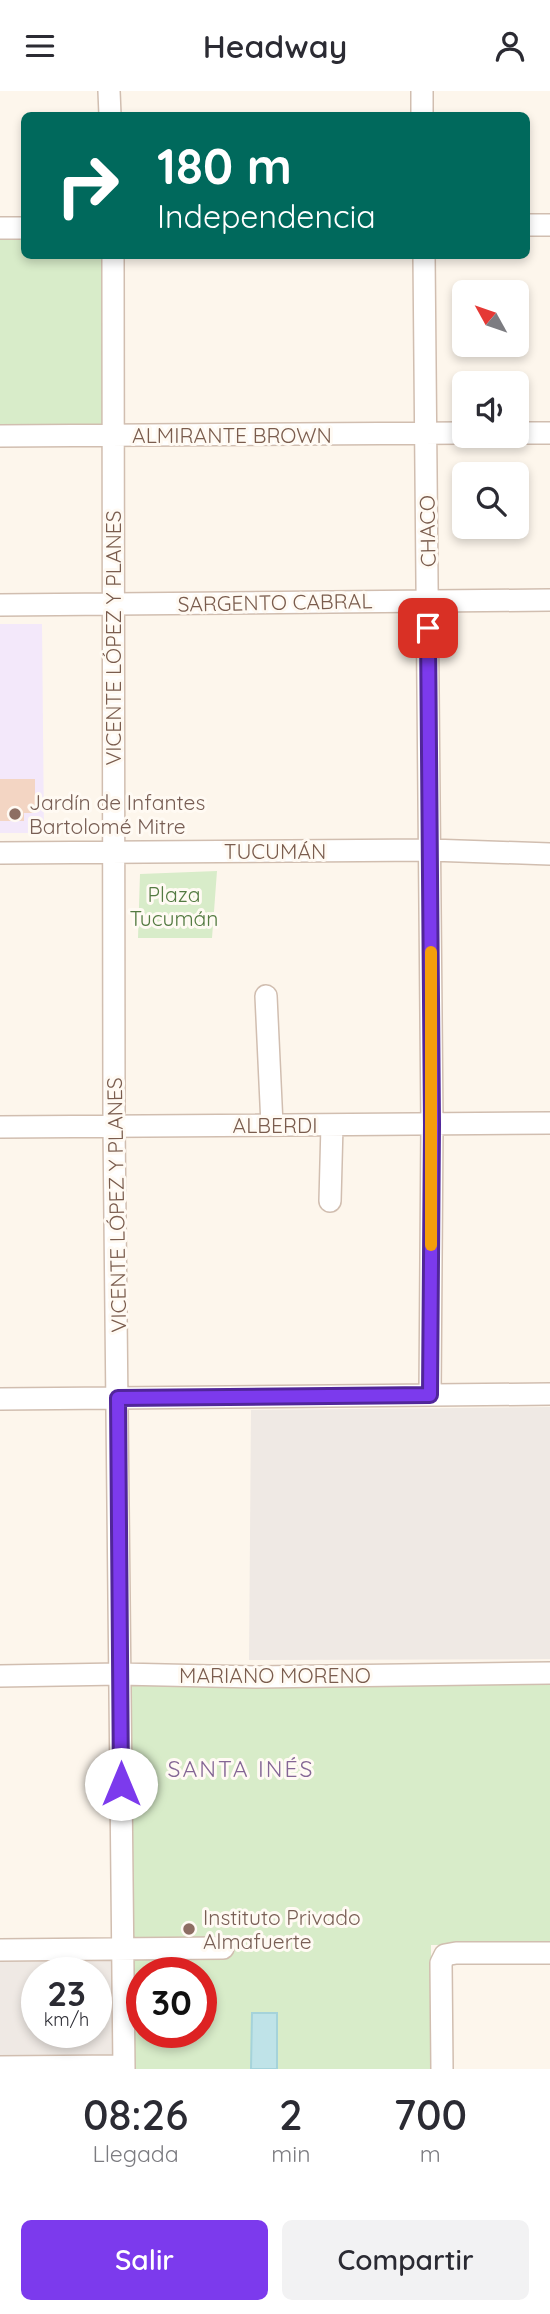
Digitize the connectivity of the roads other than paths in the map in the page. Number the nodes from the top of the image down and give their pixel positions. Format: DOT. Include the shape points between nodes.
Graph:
graph roads {
  1 [pos="109,91"];
  2 [pos="422,91"];
  3 [pos="110,112"];
  4 [pos="422,112"];
  5 [pos="530,225"];
  6 [pos="550,225"];
  7 [pos="0,228"];
  8 [pos="21,228"];
  9 [pos="113,259"];
  10 [pos="424,259"];
  11 [pos="425,433"];
  12 [pos="452,433"];
  13 [pos="529,433"];
  14 [pos="550,433"];
  15 [pos="0,436"];
  16 [pos="112,436"];
  17 [pos="428,600"];
  18 [pos="550,600"];
  19 [pos="0,605"];
  20 [pos="113,605"];
  21 [pos="429,850"];
  22 [pos="114,852"];
  23 [pos="0,853"];
  24 [pos="550,854"];
  25 [pos="266,996"];
  26 [pos="550,1123"];
  27 [pos="432,1124"];
  28 [pos="272,1125"];
  29 [pos="332,1125"];
  30 [pos="114,1126"];
  31 [pos="0,1127"];
  32 [pos="330,1201"];
  33 [pos="550,1394"];
  34 [pos="430,1395"];
  35 [pos="118,1398"];
  36 [pos="0,1399"];
  37 [pos="550,1673"];
  38 [pos="120,1674"];
  39 [pos="0,1676"];
  40 [pos="223,1948"];
  41 [pos="121,1949"];
  42 [pos="0,1950"];
  43 [pos="550,1953"];
  44 [pos="0,2067"];
  45 [pos="124,2067"];
  46 [pos="442,2069"];
  1 -- 3 [label="street"];
  2 -- 4 [label="street"];
  5 -- 6 [label="street"];
  7 -- 8 [label="street"];
  9 -- 16 [label="street, VICENTE LÓPEZ Y PLANES"];
  10 -- 11 [label="street, CHACO"];
  11 -- 12 [label="street, ALMIRANTE BROWN"];
  11 -- 16 [label="street, ALMIRANTE BROWN"];
  11 -- 17 [label="street, CHACO"];
  13 -- 14 [label="street"];
  15 -- 16 [label="street, ALMIRANTE BROWN"];
  16 -- 20 [label="street, VICENTE LÓPEZ Y PLANES"];
  17 -- 18 [label="street, SARGENTO CABRAL"];
  17 -- 20 [label="street, SARGENTO CABRAL"];
  17 -- 21 [label="street, CHACO"];
  19 -- 20 [label="street, SARGENTO CABRAL"];
  20 -- 22 [label="street, VICENTE LÓPEZ Y PLANES"];
  21 -- 22 [label="street, TUCUMÁN"];
  21 -- 24 [label="street, TUCUMÁN"];
  21 -- 27 [label="street, CHACO"];
  22 -- 23 [label="street, TUCUMÁN"];
  22 -- 30 [label="street, VICENTE LÓPEZ Y PLANES"];
  25 -- 28 [label="street"];
  26 -- 27 [label="street, ALBERDI"];
  27 -- 29 [label="street, ALBERDI"];
  27 -- 34 [label="street, CHACO"];
  28 -- 29 [label="street, ALBERDI"];
  28 -- 30 [label="street, ALBERDI"];
  29 -- 32 [label="street"];
  30 -- 31 [label="street, ALBERDI"];
  30 -- 35 [label="street, VICENTE LÓPEZ Y PLANES"];
  33 -- 34 [label="street"];
  34 -- 35 [label="street"];
  35 -- 36 [label="street"];
  35 -- 38 [label="street, VICENTE LÓPEZ Y PLANES"];
  37 -- 38 [label="street, MARIANO MORENO"];
  38 -- 39 [label="street, MARIANO MORENO"];
  38 -- 41 [label="street, VICENTE LÓPEZ Y PLANES"];
  40 -- 41 [label="street"];
  41 -- 42 [label="street"];
  41 -- 45 [label="street, VICENTE LÓPEZ Y PLANES"];
  43 -- 46 [label="street" via="445,1955 441,1963"];
  44 -- 45 [label="street"];
}
